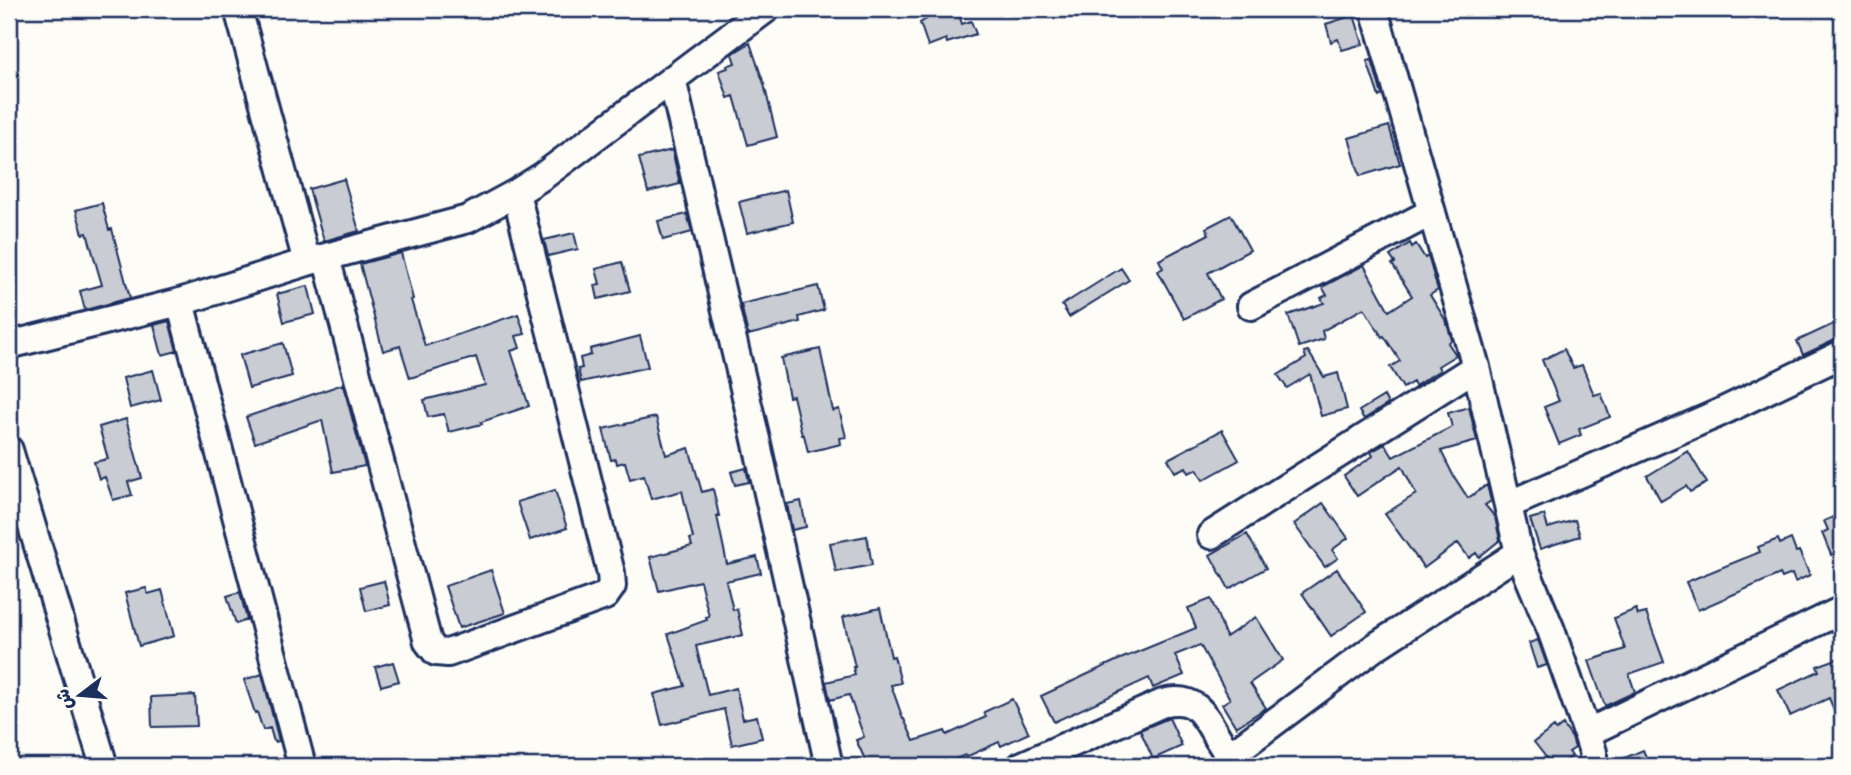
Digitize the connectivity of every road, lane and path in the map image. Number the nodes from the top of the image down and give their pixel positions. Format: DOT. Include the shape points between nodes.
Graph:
graph roads {
  1 [pos="238,9"];
  2 [pos="766,9"];
  3 [pos="1374,9"];
  4 [pos="672,79"];
  5 [pos="516,193"];
  6 [pos="1432,212"];
  7 [pos="317,260"];
  8 [pos="180,302"];
  9 [pos="1251,306"];
  10 [pos="9,345"];
  11 [pos="1842,354"];
  12 [pos="1476,367"];
  13 [pos="9,450"];
  14 [pos="1508,505"];
  15 [pos="1212,535"];
  16 [pos="1519,553"];
  17 [pos="1842,610"];
  18 [pos="1587,733"];
  19 [pos="1231,761"];
  20 [pos="104,766"];
  21 [pos="302,766"];
  22 [pos="829,766"];
  23 [pos="1021,766"];
  24 [pos="1590,766"];
  1 -- 7 [label="street"];
  2 -- 4 [label="street"];
  3 -- 6 [label="street"];
  4 -- 5 [label="street"];
  4 -- 22 [label="street"];
  5 -- 7 [label="street" via="468,219"];
  5 -- 7 [label="street" via="612,586 605,596 448,653 436,652 428,642"];
  6 -- 9 [label="street"];
  6 -- 12 [label="street"];
  7 -- 8 [label="street"];
  8 -- 10 [label="street"];
  8 -- 21 [label="street"];
  11 -- 14 [label="street"];
  12 -- 14 [label="street"];
  12 -- 15 [label="street"];
  13 -- 20 [label="street"];
  14 -- 16 [label="street"];
  16 -- 18 [label="street"];
  16 -- 19 [label="street" via="1375,647"];
  17 -- 18 [label="street"];
  18 -- 24 [label="street"];
  19 -- 23 [label="street" via="1204,714 1192,703 1176,699"];
}
